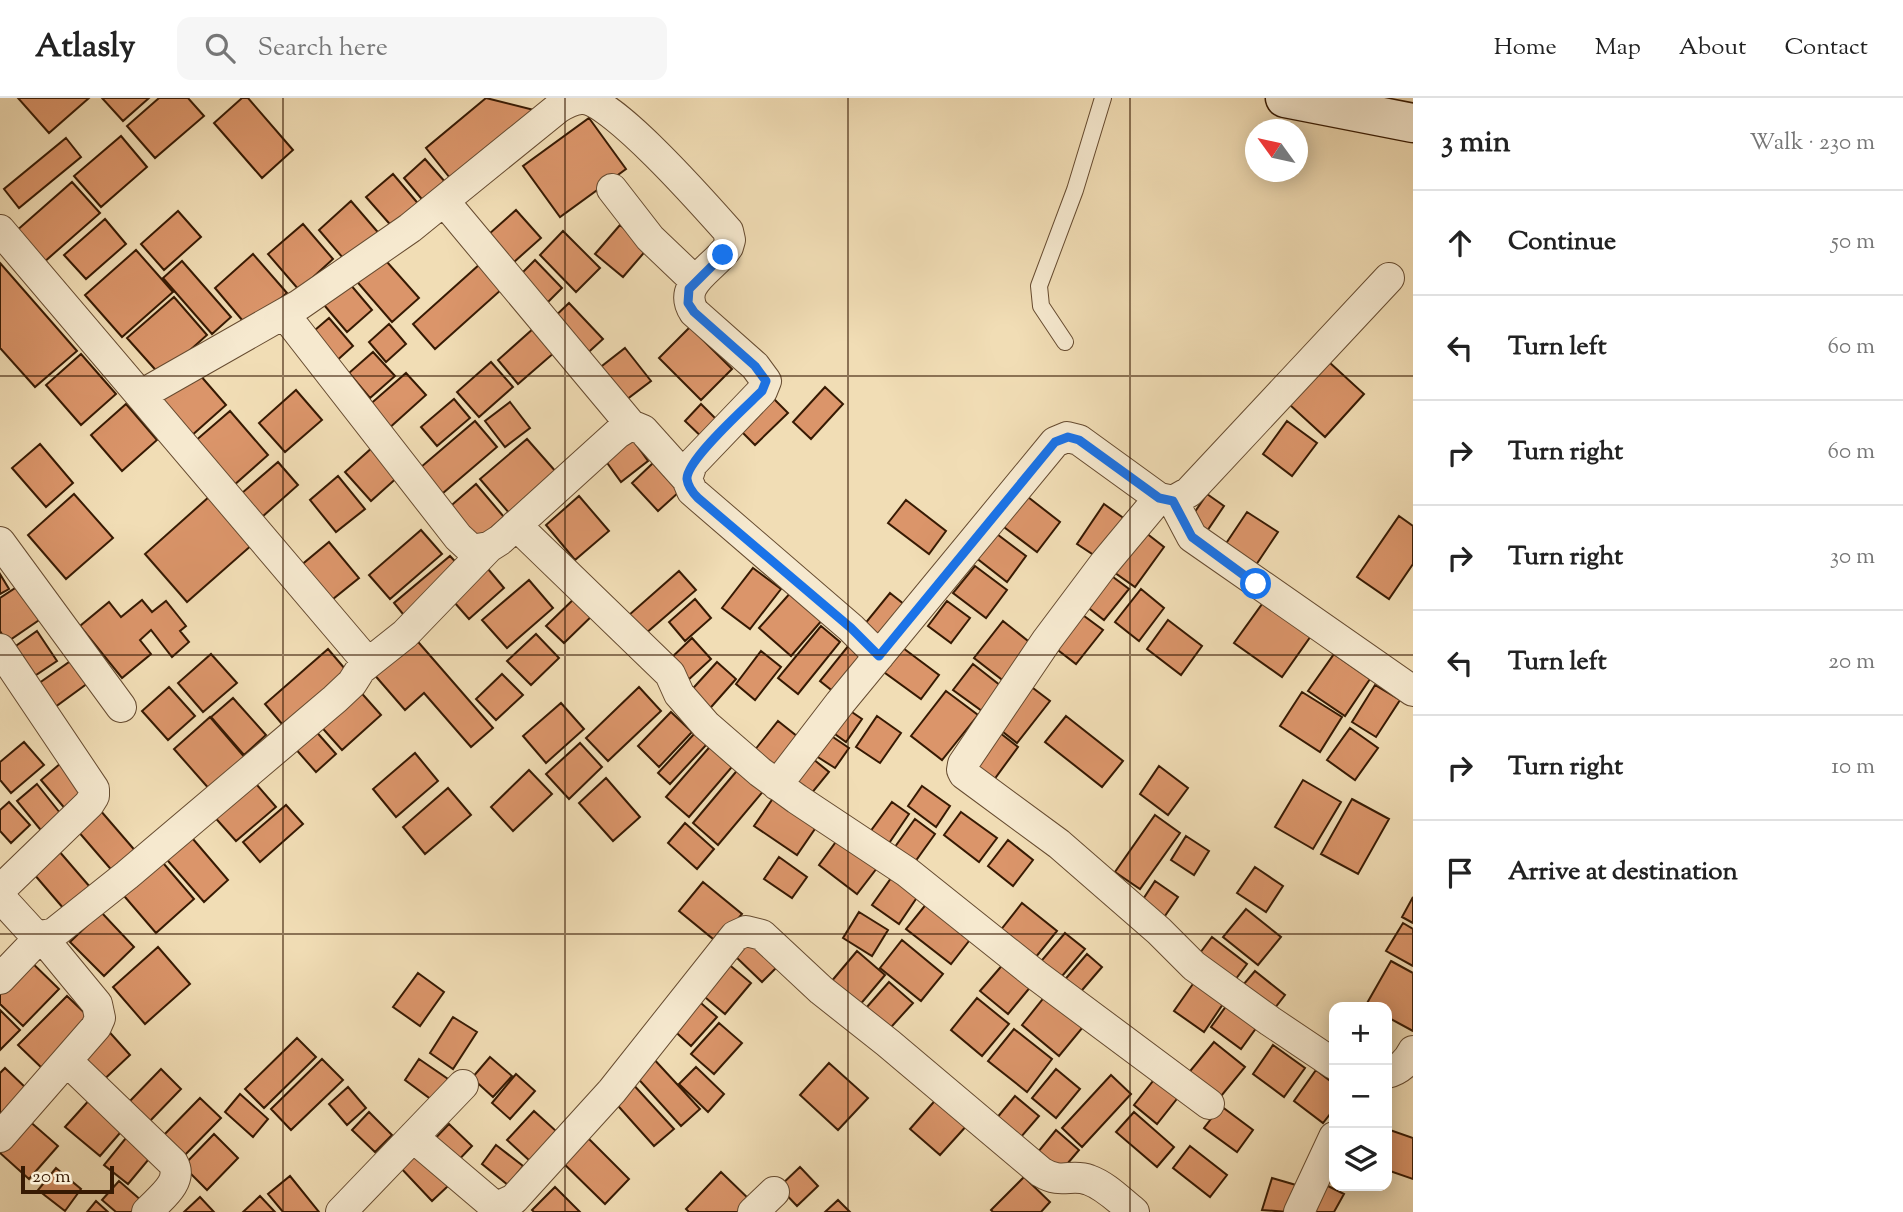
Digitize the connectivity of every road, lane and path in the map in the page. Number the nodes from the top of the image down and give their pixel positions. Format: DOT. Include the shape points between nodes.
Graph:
graph roads {
  1 [pos="1102,98"];
  2 [pos="1285,98"];
  3 [pos="607,104"];
  4 [pos="1413,123"];
  5 [pos="612,189"];
  6 [pos="444,201"];
  7 [pos="0,230"];
  8 [pos="1389,278"];
  9 [pos="695,281"];
  10 [pos="285,314"];
  11 [pos="1065,342"];
  12 [pos="141,395"];
  13 [pos="631,425"];
  14 [pos="687,479"];
  15 [pos="1166,500"];
  16 [pos="516,525"];
  17 [pos="0,541"];
  18 [pos="489,547"];
  19 [pos="0,649"];
  20 [pos="879,656"];
  21 [pos="361,669"];
  22 [pos="1413,691"];
  23 [pos="121,707"];
  24 [pos="777,785"];
  25 [pos="0,890"];
  26 [pos="0,897"];
  27 [pos="41,936"];
  28 [pos="0,979"];
  29 [pos="1413,1051"];
  30 [pos="66,1061"];
  31 [pos="1329,1061"];
  32 [pos="1392,1072"];
  33 [pos="463,1085"];
  34 [pos="1209,1104"];
  35 [pos="0,1137"];
  36 [pos="413,1137"];
  37 [pos="1329,1148"];
  38 [pos="521,1205"];
  39 [pos="147,1212"];
  40 [pos="341,1212"];
  41 [pos="1134,1212"];
  42 [pos="1299,1212"];
  1 -- 11 [label="lane" via="1075,190 1039,286 1041,306"];
  2 -- 4 [label="street"];
  3 -- 6 [label="street" via="585,99 564,104"];
  3 -- 9 [label="street" via="728,231 730,240 723,255"];
  5 -- 9 [label="street" via="650,238"];
  6 -- 10 [label="street"];
  6 -- 13 [label="street"];
  7 -- 12 [label="street"];
  8 -- 15 [label="street" via="1189,492"];
  9 -- 14 [label="street" via="688,296 694,312 766,381 762,391 697,457"];
  10 -- 12 [label="street"];
  10 -- 18 [label="street" via="465,545 472,550"];
  12 -- 21 [label="street" via="363,657"];
  13 -- 14 [label="street" via="643,430"];
  13 -- 16 [label="street"];
  14 -- 20 [label="street" via="698,498"];
  15 -- 20 [label="street" via="1079,440 1068,437 1055,442"];
  15 -- 22 [label="street" via="1192,537"];
  15 -- 31 [label="street" via="1104,564 1047,640 962,769 1059,844 1194,965"];
  16 -- 18 [label="street"];
  16 -- 24 [label="street" via="670,674 679,694 706,726"];
  17 -- 23 [label="street"];
  18 -- 21 [label="street" via="405,634"];
  19 -- 25 [label="street" via="94,789 94,796"];
  20 -- 24 [label="street"];
  21 -- 27 [label="street" via="335,699 127,875 54,933"];
  24 -- 34 [label="street" via="907,872"];
  26 -- 27 [label="street"];
  27 -- 28 [label="street"];
  27 -- 30 [label="street" via="100,1011 96,1027"];
  29 -- 32 [label="street"];
  30 -- 35 [label="street"];
  30 -- 39 [label="street" via="177,1170 172,1186"];
  33 -- 36 [label="street"];
  36 -- 38 [label="street" via="493,1205"];
  36 -- 40 [label="street"];
  37 -- 42 [label="street"];
  38 -- 41 [label="street" via="735,936 746,930 762,935 821,990 1041,1172 1061,1180 1088,1179"];
}
